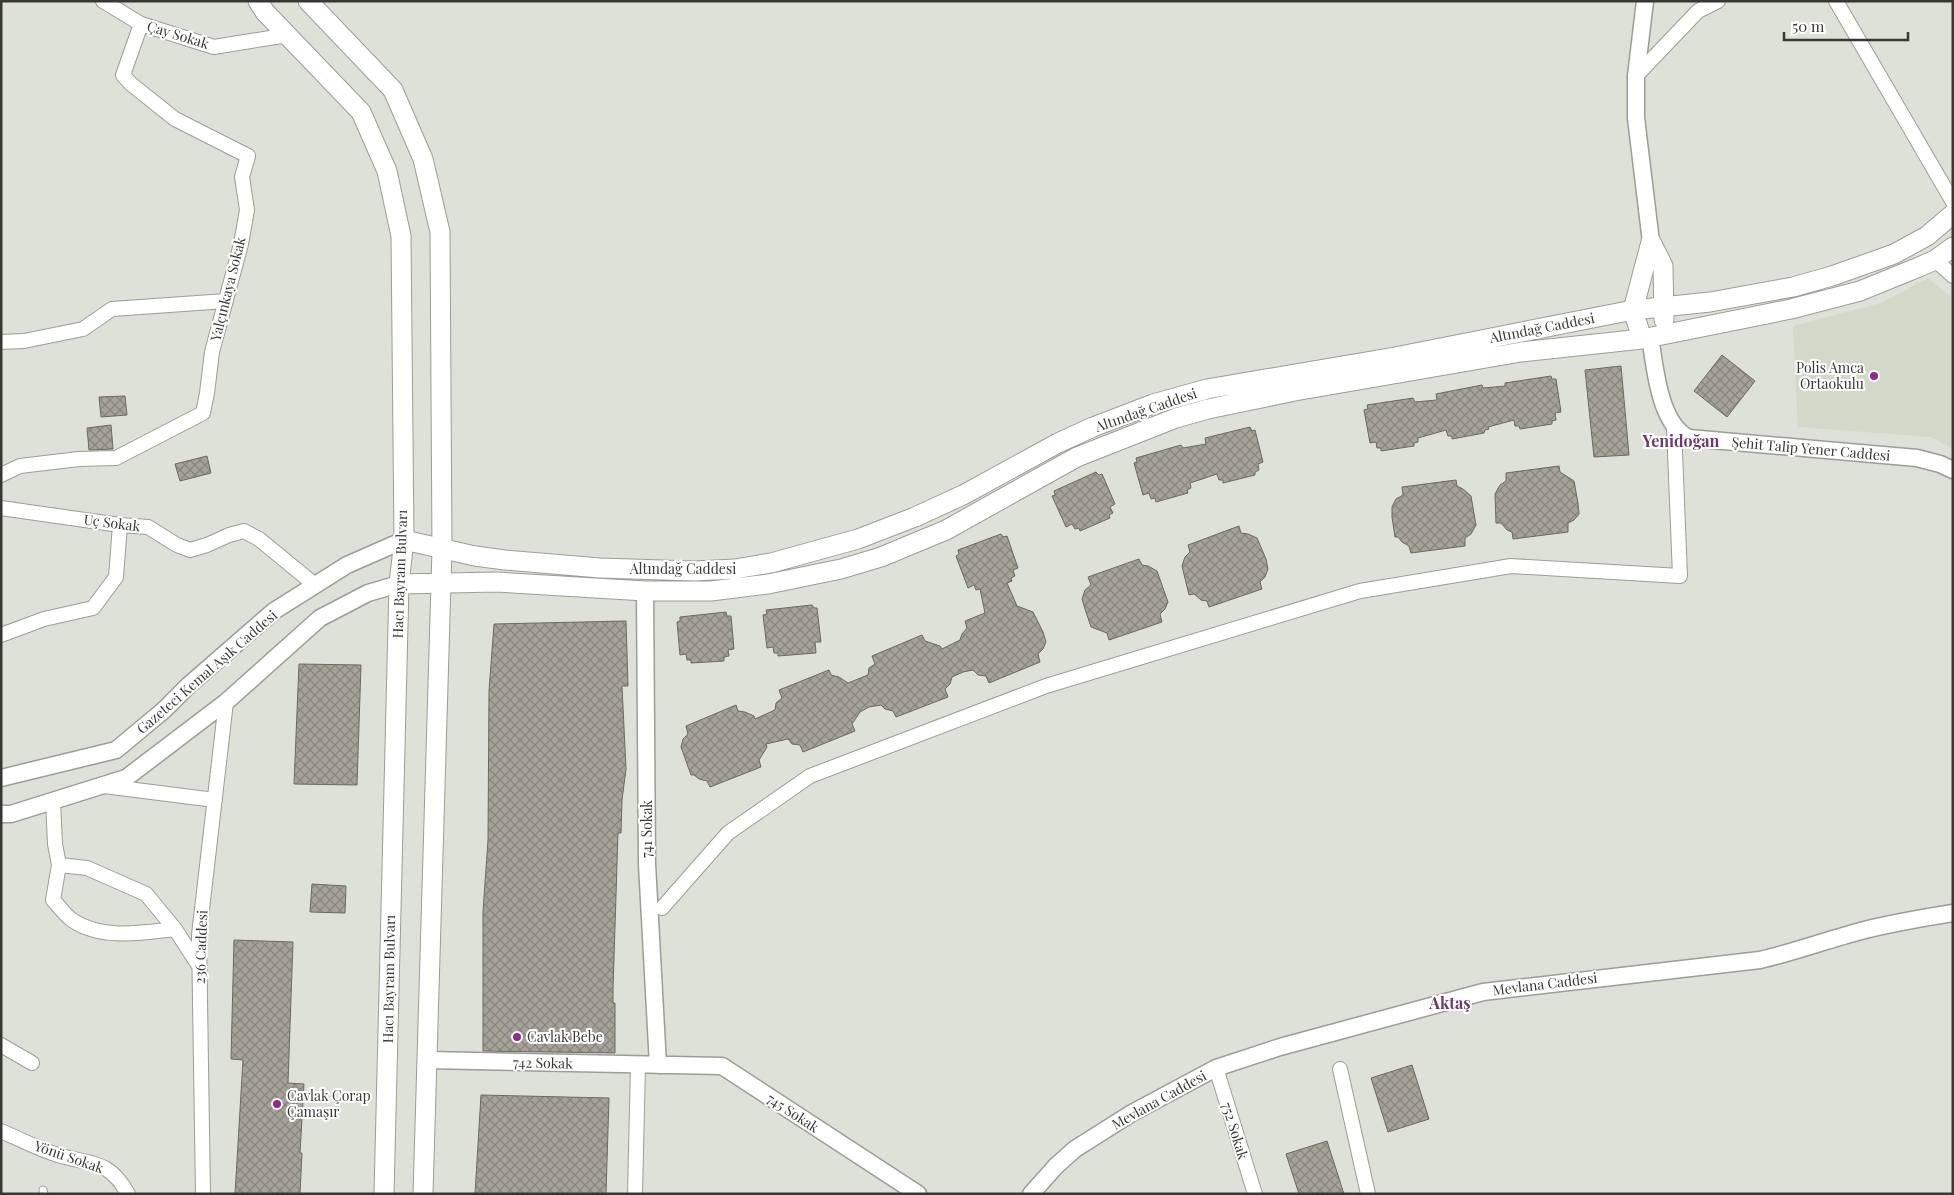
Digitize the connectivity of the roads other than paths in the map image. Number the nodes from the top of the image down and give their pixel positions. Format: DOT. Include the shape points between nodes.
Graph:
graph roads {
  1 [pos="103,1"];
  2 [pos="258,1"];
  3 [pos="308,1"];
  4 [pos="1645,1"];
  5 [pos="1718,1"];
  6 [pos="1836,1"];
  7 [pos="141,24"];
  8 [pos="288,35"];
  9 [pos="1636,76"];
  10 [pos="1953,202"];
  11 [pos="1953,214"];
  12 [pos="1651,242"];
  13 [pos="1953,247"];
  14 [pos="1935,260"];
  15 [pos="1953,276"];
  16 [pos="226,301"];
  17 [pos="1665,307"];
  18 [pos="1633,310"];
  19 [pos="1652,337"];
  20 [pos="1,342"];
  21 [pos="1674,427"];
  22 [pos="1953,470"];
  23 [pos="1,475"];
  24 [pos="1,508"];
  25 [pos="120,526"];
  26 [pos="404,540"];
  27 [pos="442,549"];
  28 [pos="399,584"];
  29 [pos="440,584"];
  30 [pos="315,585"];
  31 [pos="645,592"];
  32 [pos="2,633"];
  33 [pos="226,702"];
  34 [pos="1,778"];
  35 [pos="103,786"];
  36 [pos="214,800"];
  37 [pos="53,801"];
  38 [pos="1,814"];
  39 [pos="59,865"];
  40 [pos="662,908"];
  41 [pos="1953,914"];
  42 [pos="175,929"];
  43 [pos="199,967"];
  44 [pos="1,1045"];
  45 [pos="427,1060"];
  46 [pos="32,1063"];
  47 [pos="638,1065"];
  48 [pos="658,1065"];
  49 [pos="1216,1068"];
  50 [pos="1340,1069"];
  51 [pos="1,1131"];
  52 [pos="128,1194"];
  53 [pos="203,1194"];
  54 [pos="384,1194"];
  55 [pos="423,1194"];
  56 [pos="635,1194"];
  57 [pos="918,1194"];
  58 [pos="1031,1194"];
  59 [pos="1255,1194"];
  60 [pos="1368,1194"];
  1 -- 7 [label="street, Çay Sokak"];
  2 -- 8 [label="main road, Hacı Bayram Bulvarı"];
  3 -- 27 [label="main road" via="393,90 423,159 440,232"];
  4 -- 9 [label="street"];
  5 -- 9 [label="street" via="1698,11"];
  6 -- 10 [label="street"];
  7 -- 8 [label="street, Çay Sokak" via="214,47"];
  7 -- 16 [label="street, Yalçınkaya Sokak" via="123,75 175,119 248,156 242,177 247,210"];
  8 -- 26 [label="main road, Hacı Bayram Bulvarı" via="361,112 387,171 401,236"];
  9 -- 12 [label="street" via="1636,118"];
  11 -- 17 [label="main road, Altındağ Caddesi" via="1927,236 1894,254 1832,276 1757,294"];
  12 -- 17 [label="main road" via="1663,266"];
  12 -- 18 [label="main road"];
  13 -- 14 [label="main road, Altındağ Caddesi"];
  14 -- 15 [label="street"];
  14 -- 19 [label="main road, Altındağ Caddesi" via="1860,291 1818,303"];
  16 -- 20 [label="street" via="112,309 83,329 24,341"];
  16 -- 23 [label="street, Yalçınkaya Sokak" via="212,352 203,413 116,458 20,466"];
  17 -- 18 [label="main road, Altındağ Caddesi"];
  17 -- 19 [label="main road"];
  18 -- 19 [label="main road"];
  18 -- 27 [label="main road, Altındağ Caddesi" via="1170,399 1058,443 963,495 915,517 831,548 753,567 694,571 600,568 505,560"];
  19 -- 21 [label="street" via="1664,403"];
  19 -- 31 [label="main road, Altındağ Caddesi" via="1521,352 1208,409 1104,445 1050,471 946,530 873,559 841,569 739,588"];
  21 -- 22 [label="street, Şehit Talip Yener Caddesi" via="1689,438 1917,458"];
  21 -- 40 [label="street" via="1680,576 1511,566 1360,591 1046,686 810,776 728,833"];
  24 -- 25 [label="street, Uç Sokak"];
  25 -- 30 [label="street, Uç Sokak" via="148,527 190,550 244,531 259,539"];
  25 -- 32 [label="street" via="116,578 93,608"];
  26 -- 27 [label="main road, Altındağ Caddesi"];
  26 -- 28 [label="main road, Hacı Bayram Bulvarı"];
  26 -- 30 [label="street, Gazeteci Kemal Aşık Caddesi" via="347,565"];
  27 -- 29 [label="main road"];
  28 -- 29 [label="main road, Altındağ Caddesi"];
  28 -- 33 [label="street" via="368,593 320,618"];
  28 -- 54 [label="main road, Hacı Bayram Bulvarı"];
  29 -- 31 [label="main road, Altındağ Caddesi" via="497,582"];
  29 -- 45 [label="main road"];
  30 -- 34 [label="street, Gazeteci Kemal Aşık Caddesi" via="274,611 116,750"];
  31 -- 48 [label="street, 741 Sokak" via="647,864"];
  33 -- 35 [label="street" via="126,778"];
  33 -- 36 [label="street, 236 Caddesi"];
  35 -- 36 [label="street"];
  35 -- 37 [label="street"];
  36 -- 43 [label="street, 236 Caddesi" via="199,935"];
  37 -- 38 [label="street"];
  37 -- 39 [label="street"];
  39 -- 42 [label="street" via="87,868 146,894"];
  39 -- 42 [label="street" via="53,900 71,919 95,932 142,933"];
  41 -- 49 [label="street, Mevlana Caddesi" via="1862,931 1760,960 1478,993 1317,1036"];
  42 -- 43 [label="street"];
  43 -- 53 [label="street, 236 Caddesi"];
  44 -- 46 [label="street"];
  45 -- 47 [label="street, 742 Sokak"];
  45 -- 55 [label="main road"];
  47 -- 48 [label="street, 742 Sokak"];
  47 -- 56 [label="street"];
  48 -- 57 [label="street, 745 Sokak" via="722,1066"];
  49 -- 58 [label="street, Mevlana Caddesi" via="1132,1113 1075,1149"];
  49 -- 59 [label="street, 752 Sokak"];
  50 -- 60 [label="street"];
  51 -- 52 [label="street, Yönü Sokak" via="58,1156 85,1160 114,1173"];
}
